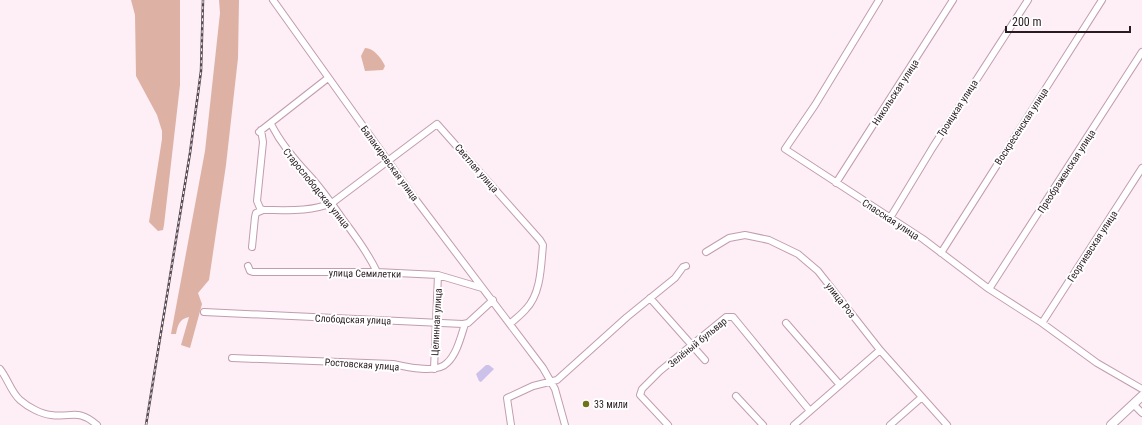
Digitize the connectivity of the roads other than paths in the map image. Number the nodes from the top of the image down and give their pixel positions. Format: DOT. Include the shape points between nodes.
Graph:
graph roads {
  1 [pos="272,0"];
  2 [pos="879,0"];
  3 [pos="953,0"];
  4 [pos="1028,0"];
  5 [pos="1102,0"];
  6 [pos="1142,52"];
  7 [pos="328,78"];
  8 [pos="270,124"];
  9 [pos="388,161"];
  10 [pos="1142,168"];
  11 [pos="836,183"];
  12 [pos="332,203"];
  13 [pos="263,210"];
  14 [pos="890,218"];
  15 [pos="252,247"];
  16 [pos="706,252"];
  17 [pos="941,254"];
  18 [pos="248,266"];
  19 [pos="686,266"];
  20 [pos="377,272"];
  21 [pos="438,275"];
  22 [pos="484,289"];
  23 [pos="989,289"];
  24 [pos="650,298"];
  25 [pos="493,300"];
  26 [pos="204,312"];
  27 [pos="436,323"];
  28 [pos="786,323"];
  29 [pos="1042,323"];
  30 [pos="465,324"];
  31 [pos="510,324"];
  32 [pos="692,346"];
  33 [pos="880,350"];
  34 [pos="232,358"];
  35 [pos="705,360"];
  36 [pos="434,368"];
  37 [pos="0,370"];
  38 [pos="552,382"];
  39 [pos="840,385"];
  40 [pos="1142,389"];
  41 [pos="736,396"];
  42 [pos="1142,396"];
  43 [pos="922,397"];
  44 [pos="1133,404"];
  45 [pos="810,411"];
  46 [pos="1142,413"];
  47 [pos="94,423"];
  48 [pos="511,425"];
  49 [pos="565,425"];
  50 [pos="668,425"];
  51 [pos="762,425"];
  52 [pos="794,425"];
  53 [pos="890,425"];
  54 [pos="947,425"];
  55 [pos="1111,425"];
  1 -- 7 [label="street, Балакиревская улица"];
  2 -- 11 [label="street, Спасская улица" via="785,149"];
  3 -- 11 [label="street, Никольская улица"];
  4 -- 14 [label="street, Троицкая улица"];
  5 -- 17 [label="street, Воскресенская улица"];
  6 -- 23 [label="street, Преображенская улица"];
  7 -- 8 [label="street"];
  7 -- 9 [label="street, Балакиревская улица"];
  8 -- 12 [label="street, Старослободская улица" via="296,162"];
  8 -- 13 [label="street" via="260,131 263,142 257,201"];
  9 -- 12 [label="street, Светлая улица"];
  9 -- 22 [label="street, Балакиревская улица"];
  9 -- 31 [label="street, Светлая улица" via="437,124 540,240 543,245 542,258 534,296 527,308"];
  10 -- 29 [label="street, Георгиевская улица"];
  11 -- 14 [label="street, Спасская улица"];
  12 -- 13 [label="street, Светлая улица" via="320,208 302,210"];
  12 -- 20 [label="street, Старослободская улица" via="370,256"];
  13 -- 15 [label="street" via="256,213"];
  14 -- 17 [label="street, Спасская улица"];
  16 -- 33 [label="street, улица Роз" via="729,238 745,235 769,240 798,254 818,271"];
  17 -- 23 [label="street, Спасская улица"];
  18 -- 20 [label="street, улица Семилетки" via="253,272"];
  19 -- 24 [label="street"];
  20 -- 21 [label="street, улица Семилетки"];
  21 -- 22 [label="street, улица Семилетки"];
  21 -- 27 [label="street, Целинная улица"];
  22 -- 25 [label="street, Балакиревская улица"];
  23 -- 29 [label="street, Спасская улица"];
  24 -- 32 [label="street"];
  24 -- 38 [label="street"];
  25 -- 30 [label="street"];
  25 -- 31 [label="street, Балакиревская улица"];
  26 -- 27 [label="street, Слободская улица"];
  27 -- 30 [label="street, Слободская улица"];
  27 -- 36 [label="street, Целинная улица"];
  28 -- 39 [label="street"];
  29 -- 40 [label="street, Спасская улица" via="1097,363"];
  30 -- 36 [label="street" via="451,358 441,367"];
  31 -- 38 [label="street, Балакиревская улица"];
  32 -- 35 [label="street"];
  32 -- 45 [label="street, Зелёный бульвар" via="726,317 733,317"];
  32 -- 50 [label="street, Зелёный бульвар" via="642,389 640,395"];
  33 -- 39 [label="street"];
  33 -- 43 [label="street, улица Роз"];
  34 -- 36 [label="street, Ростовская улица"];
  37 -- 47 [label="street" via="7,377 16,395 30,406 51,415 81,414"];
  38 -- 48 [label="street" via="533,386 507,398"];
  38 -- 49 [label="street, Балакиревская улица"];
  39 -- 45 [label="street"];
  41 -- 51 [label="street"];
  42 -- 44 [label="main road"];
  43 -- 53 [label="street"];
  43 -- 54 [label="street, улица Роз"];
  44 -- 46 [label="street"];
  44 -- 55 [label="main road"];
  45 -- 52 [label="street"];
}
